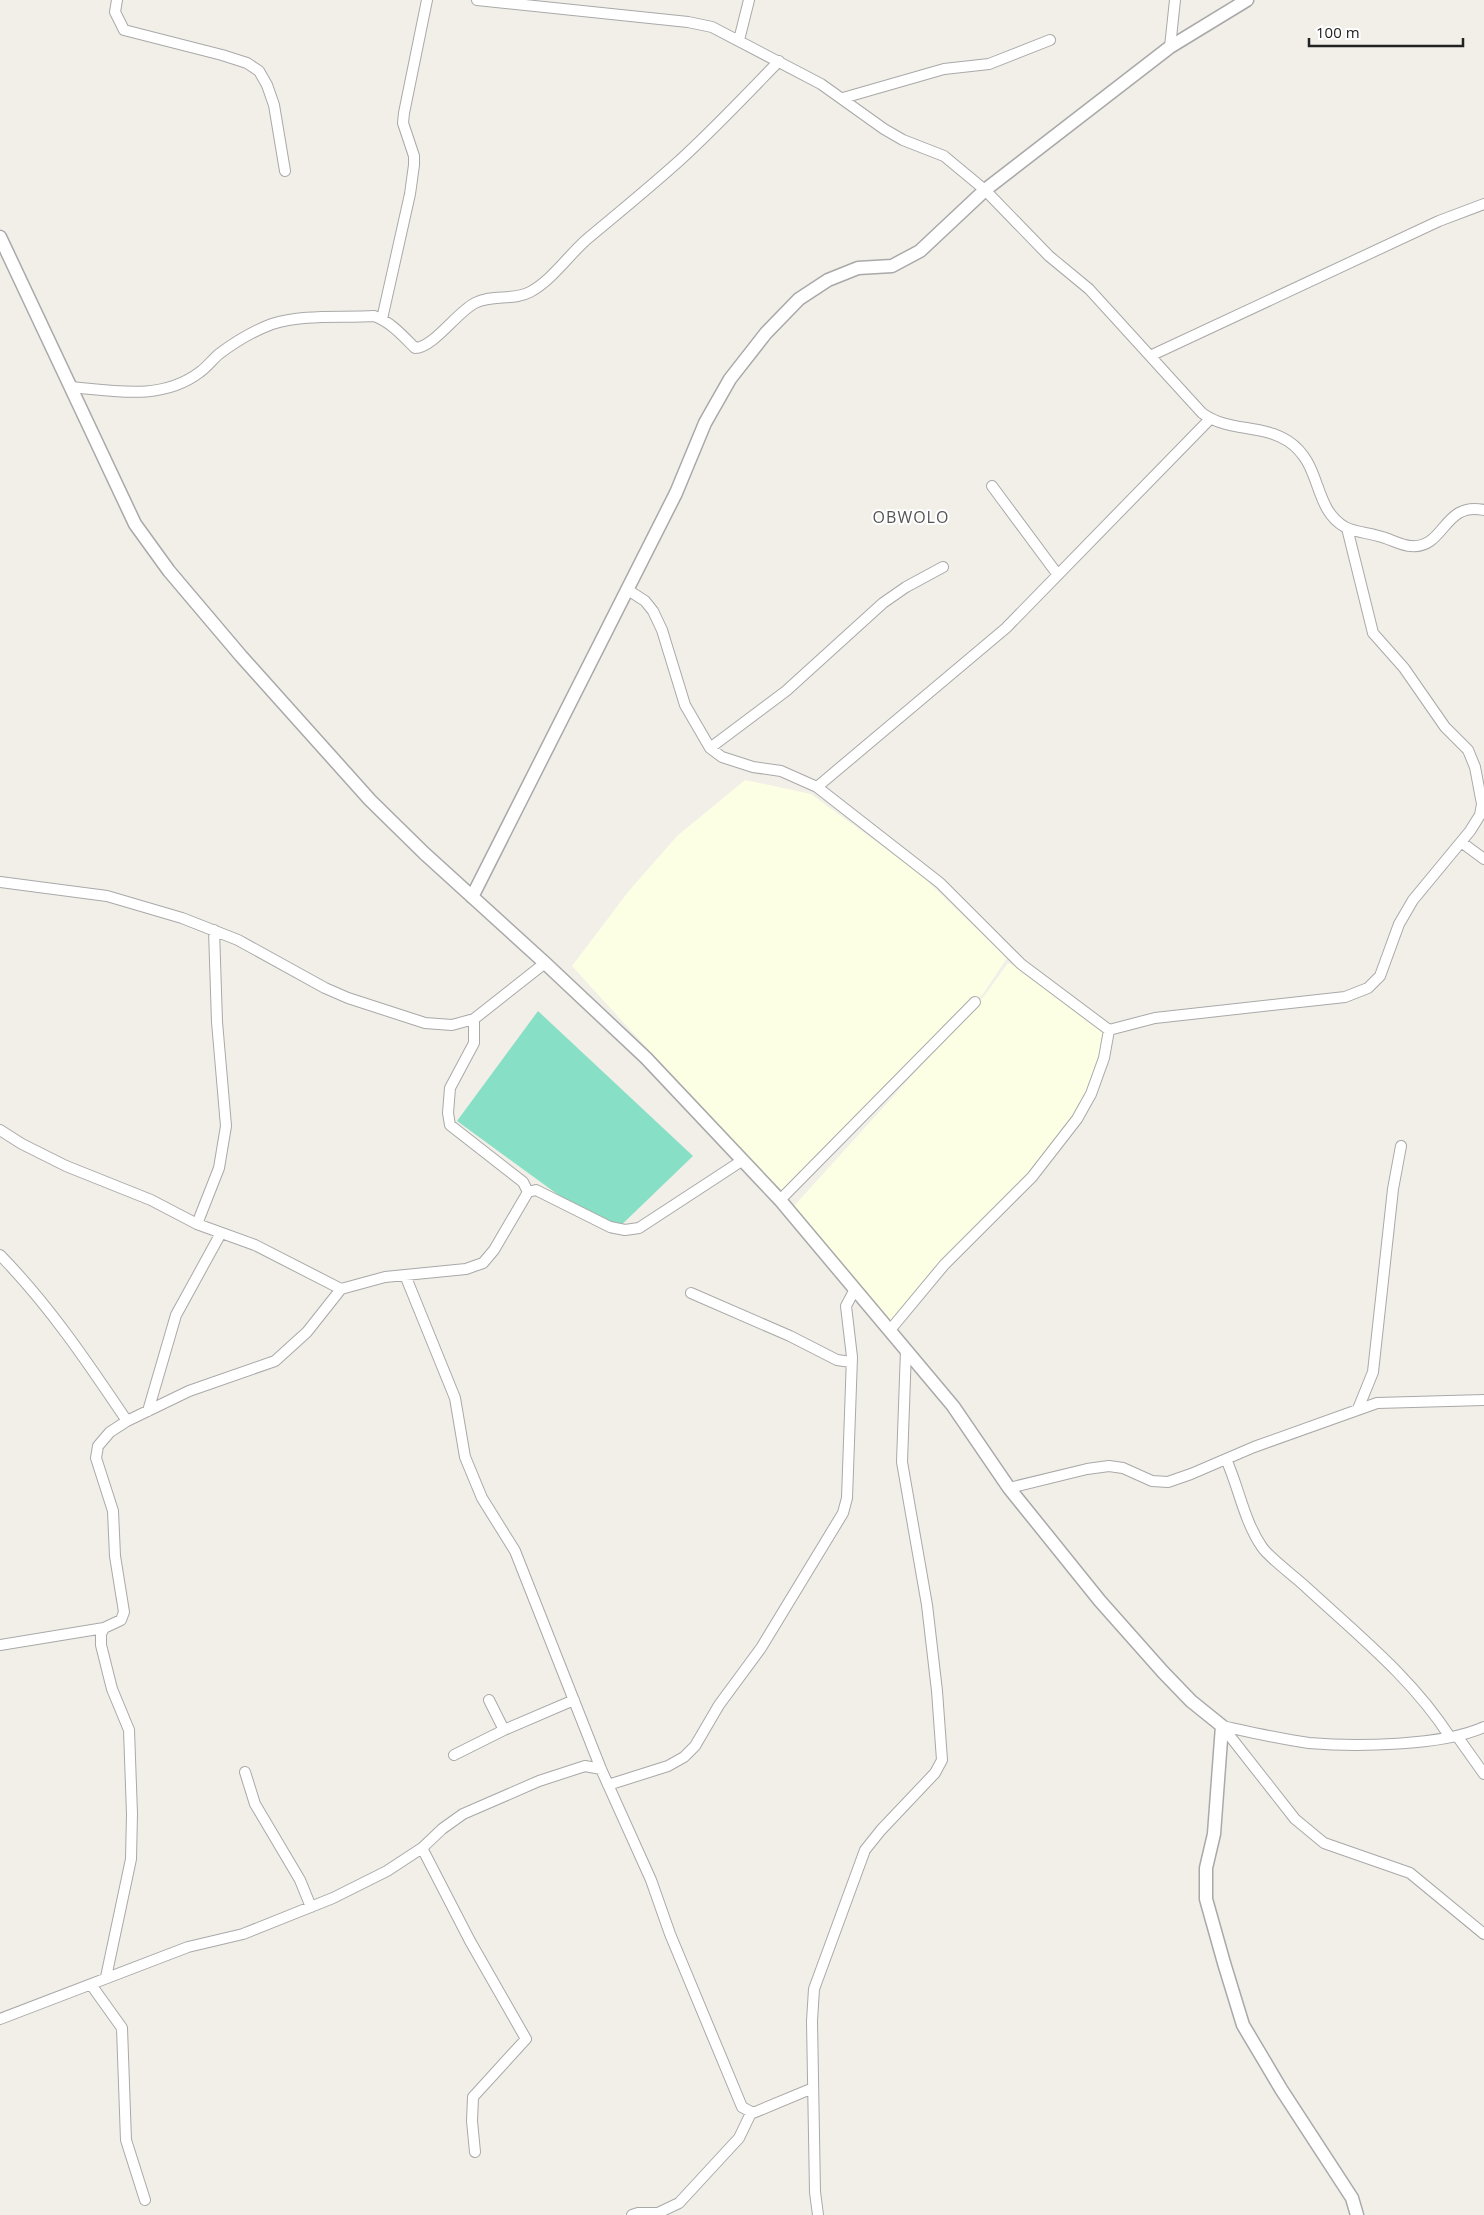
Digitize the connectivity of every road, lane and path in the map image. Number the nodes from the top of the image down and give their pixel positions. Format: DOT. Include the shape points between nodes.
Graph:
graph roads {
  1 [pos="117,0"];
  2 [pos="427,0"];
  3 [pos="477,0"];
  4 [pos="749,0"];
  5 [pos="1175,0"];
  6 [pos="1247,0"];
  7 [pos="739,40"];
  8 [pos="1050,40"];
  9 [pos="1170,47"];
  10 [pos="778,61"];
  11 [pos="843,98"];
  12 [pos="285,171"];
  13 [pos="985,190"];
  14 [pos="1484,204"];
  15 [pos="0,237"];
  16 [pos="382,319"];
  17 [pos="1150,356"];
  18 [pos="71,387"];
  19 [pos="1210,419"];
  20 [pos="992,486"];
  21 [pos="1484,510"];
  22 [pos="1347,528"];
  23 [pos="943,567"];
  24 [pos="1058,575"];
  25 [pos="628,590"];
  26 [pos="710,748"];
  27 [pos="817,787"];
  28 [pos="1461,842"];
  29 [pos="1484,859"];
  30 [pos="0,882"];
  31 [pos="472,897"];
  32 [pos="214,930"];
  33 [pos="545,963"];
  34 [pos="975,1002"];
  35 [pos="474,1019"];
  36 [pos="1109,1030"];
  37 [pos="0,1130"];
  38 [pos="1401,1146"];
  39 [pos="743,1160"];
  40 [pos="528,1192"];
  41 [pos="780,1200"];
  42 [pos="197,1224"];
  43 [pos="221,1232"];
  44 [pos="0,1255"];
  45 [pos="405,1275"];
  46 [pos="341,1288"];
  47 [pos="855,1288"];
  48 [pos="692,1293"];
  49 [pos="890,1330"];
  50 [pos="906,1350"];
  51 [pos="852,1362"];
  52 [pos="1484,1400"];
  53 [pos="1358,1409"];
  54 [pos="148,1411"];
  55 [pos="128,1421"];
  56 [pos="1226,1459"];
  57 [pos="1009,1488"];
  58 [pos="104,1628"];
  59 [pos="0,1645"];
  60 [pos="489,1700"];
  61 [pos="574,1700"];
  62 [pos="1222,1726"];
  63 [pos="1484,1727"];
  64 [pos="504,1730"];
  65 [pos="1453,1736"];
  66 [pos="454,1756"];
  67 [pos="601,1768"];
  68 [pos="245,1772"];
  69 [pos="1484,1774"];
  70 [pos="608,1785"];
  71 [pos="422,1848"];
  72 [pos="311,1907"];
  73 [pos="1484,1934"];
  74 [pos="106,1977"];
  75 [pos="92,1986"];
  76 [pos="0,2019"];
  77 [pos="813,2088"];
  78 [pos="751,2113"];
  79 [pos="475,2152"];
  80 [pos="145,2200"];
  81 [pos="632,2215"];
  82 [pos="818,2215"];
  83 [pos="1357,2215"];
  1 -- 12 [label="street" via="115,12 124,30 222,55 247,63 258,71 274,105"];
  2 -- 16 [label="street" via="403,123 414,156 410,194"];
  3 -- 7 [label="street" via="688,22 712,27"];
  4 -- 7 [label="street"];
  5 -- 9 [label="street"];
  6 -- 9 [label="street"];
  7 -- 10 [label="street"];
  8 -- 11 [label="street" via="989,64 944,68"];
  9 -- 13 [label="street"];
  10 -- 11 [label="street"];
  10 -- 16 [label="street" via="686,154 530,292 475,302 420,348 415,348"];
  11 -- 13 [label="street" via="903,140 944,156"];
  13 -- 17 [label="street" via="1050,256 1089,289"];
  13 -- 25 [label="street" via="920,251 892,266 858,268 828,280 799,299 766,334 730,379 705,423 676,493"];
  14 -- 17 [label="street" via="1439,221"];
  15 -- 18 [label="street"];
  16 -- 18 [label="street" via="374,316 297,319 272,324 244,337 199,373 172,388 144,393"];
  17 -- 19 [label="street"];
  18 -- 31 [label="street" via="135,524 169,571 370,800"];
  19 -- 22 [label="street" via="1272,434 1302,452 1325,505 1334,519"];
  19 -- 24 [label="street"];
  20 -- 24 [label="street"];
  21 -- 22 [label="street" via="1463,511 1452,517 1436,538 1427,544 1410,546"];
  22 -- 28 [label="street" via="1373,633 1404,668 1446,727 1468,750 1475,767 1482,804 1475,823"];
  23 -- 26 [label="street" via="883,603 786,691"];
  24 -- 27 [label="street" via="1006,628"];
  25 -- 26 [label="street" via="645,601 653,611 685,705"];
  25 -- 31 [label="street"];
  26 -- 27 [label="street" via="722,757 753,767 781,771"];
  27 -- 36 [label="street" via="940,884 1021,964"];
  28 -- 29 [label="street"];
  28 -- 36 [label="street" via="1413,900 1399,924 1380,976 1368,988 1346,997 1155,1018"];
  30 -- 32 [label="street" via="107,896"];
  31 -- 33 [label="street"];
  32 -- 35 [label="street" via="348,998 425,1023 452,1025"];
  32 -- 42 [label="street" via="217,1022 226,1126 219,1168"];
  33 -- 35 [label="street"];
  33 -- 39 [label="street" via="646,1058"];
  34 -- 41 [label="street"];
  35 -- 40 [label="street" via="474,1043 450,1088 450,1125 523,1182"];
  36 -- 49 [label="street" via="1104,1058 1091,1094 1077,1119 1032,1177 944,1265"];
  37 -- 42 [label="street" via="66,1166 152,1200"];
  38 -- 53 [label="street" via="1372,1372"];
  39 -- 40 [label="street" via="639,1228 610,1227 536,1190"];
  39 -- 41 [label="street"];
  40 -- 45 [label="street" via="483,1263 466,1269"];
  41 -- 47 [label="street"];
  42 -- 43 [label="street"];
  43 -- 46 [label="street"];
  43 -- 54 [label="street" via="176,1314"];
  44 -- 55 [label="street" via="81,1352"];
  45 -- 46 [label="street"];
  45 -- 61 [label="street" via="455,1398 465,1457 482,1498 515,1551"];
  46 -- 54 [label="street" via="307,1332 275,1361 189,1391"];
  47 -- 49 [label="street"];
  47 -- 51 [label="street" via="846,1306"];
  48 -- 51 [label="street" via="837,1360"];
  49 -- 50 [label="street"];
  50 -- 57 [label="street" via="953,1406"];
  50 -- 77 [label="street" via="902,1462 927,1605 942,1760 935,1773 865,1850 814,1989"];
  51 -- 70 [label="street" via="847,1498 835,1527 761,1648 719,1705 694,1746 684,1757 668,1766"];
  52 -- 53 [label="street" via="1377,1403"];
  53 -- 56 [label="street"];
  54 -- 55 [label="street"];
  55 -- 58 [label="street" via="110,1432 98,1446 96,1458 113,1511 115,1556 124,1612 121,1620"];
  56 -- 57 [label="street" via="1168,1482 1152,1481 1123,1468 1109,1466"];
  56 -- 65 [label="street" via="1236,1480 1248,1522 1263,1549 1371,1645 1411,1685"];
  57 -- 62 [label="street" via="1163,1672"];
  58 -- 59 [label="street"];
  58 -- 74 [label="street" via="101,1640 105,1663 129,1730 132,1814 131,1859"];
  60 -- 64 [label="street"];
  61 -- 64 [label="street"];
  61 -- 67 [label="street"];
  62 -- 65 [label="street" via="1333,1744 1412,1742"];
  62 -- 73 [label="street" via="1295,1819 1324,1843 1410,1874"];
  62 -- 83 [label="street" via="1206,1899 1244,2025 1281,2089 1352,2198"];
  63 -- 65 [label="street"];
  64 -- 66 [label="street"];
  65 -- 69 [label="street"];
  67 -- 70 [label="street"];
  67 -- 71 [label="street" via="585,1766 539,1781 463,1814"];
  68 -- 72 [label="street" via="255,1804 300,1880"];
  70 -- 78 [label="street" via="651,1880 742,2107"];
  71 -- 72 [label="street" via="387,1871"];
  71 -- 79 [label="street" via="470,1941 526,2038 473,2097"];
  72 -- 74 [label="street" via="243,1934 188,1947"];
  74 -- 75 [label="street"];
  75 -- 76 [label="street"];
  75 -- 80 [label="street" via="122,2028 126,2140"];
  77 -- 78 [label="street"];
  77 -- 82 [label="street"];
  78 -- 81 [label="street" via="740,2138 679,2204 658,2213"];
}
